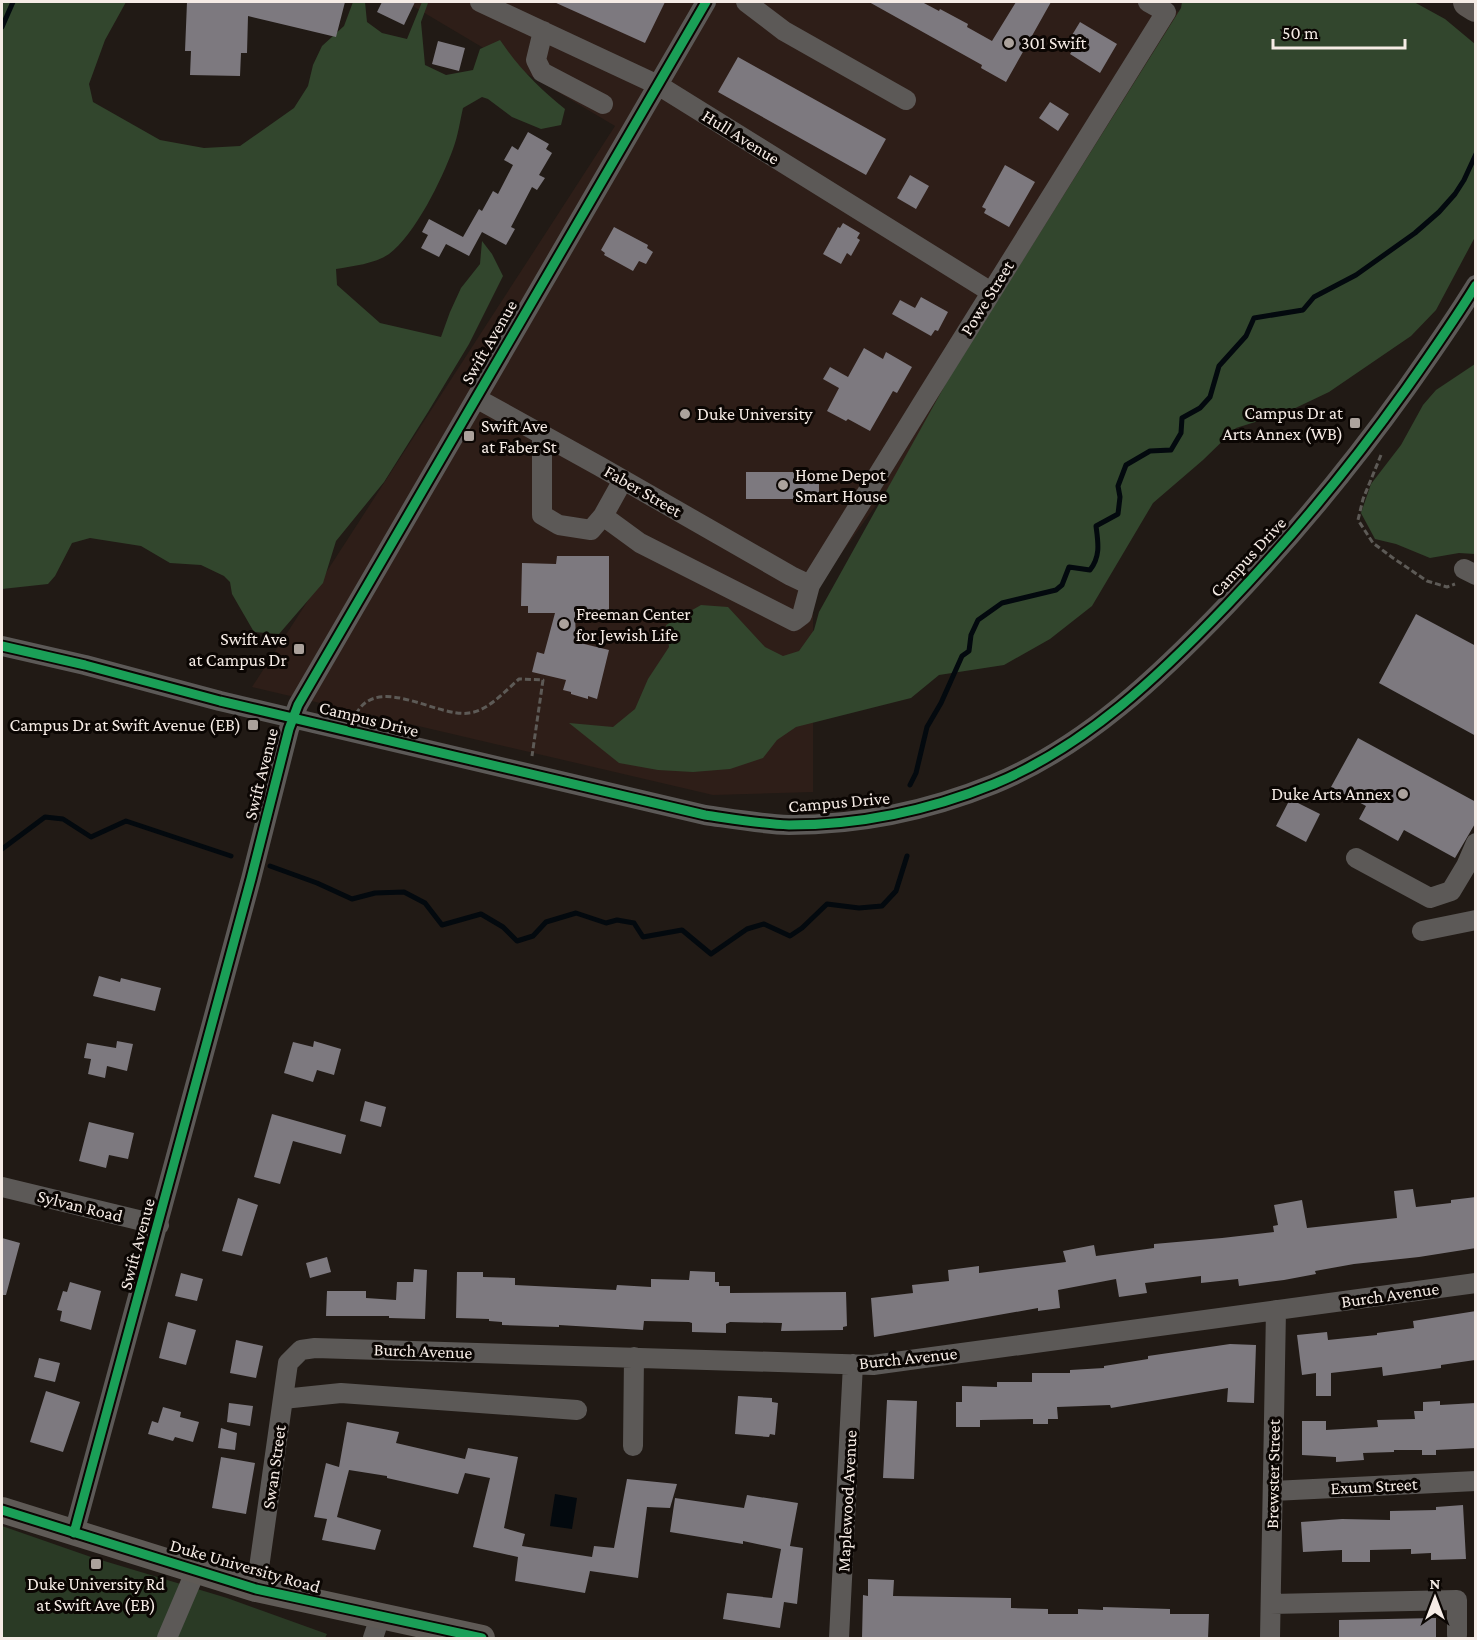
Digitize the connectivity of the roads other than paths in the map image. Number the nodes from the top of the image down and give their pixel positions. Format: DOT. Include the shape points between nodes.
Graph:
graph roads {
  1 [pos="480,2"];
  2 [pos="706,2"];
  3 [pos="746,2"];
  4 [pos="1148,2"];
  5 [pos="1468,2"];
  6 [pos="1476,7"];
  7 [pos="543,31"];
  8 [pos="658,86"];
  9 [pos="906,100"];
  10 [pos="603,104"];
  11 [pos="1476,285"];
  12 [pos="991,292"];
  13 [pos="476,398"];
  14 [pos="542,434"];
  15 [pos="624,480"];
  16 [pos="603,516"];
  17 [pos="810,585"];
  18 [pos="2,645"];
  19 [pos="293,718"];
  20 [pos="1476,843"];
  21 [pos="1356,858"];
  22 [pos="1476,920"];
  23 [pos="1422,931"];
  24 [pos="2,1187"];
  25 [pos="159,1225"];
  26 [pos="1476,1283"];
  27 [pos="1276,1310"];
  28 [pos="301,1350"];
  29 [pos="634,1357"];
  30 [pos="853,1364"];
  31 [pos="283,1399"];
  32 [pos="577,1410"];
  33 [pos="633,1446"];
  34 [pos="1476,1481"];
  35 [pos="1272,1491"];
  36 [pos="2,1510"];
  37 [pos="74,1533"];
  38 [pos="196,1570"];
  39 [pos="256,1589"];
  40 [pos="1271,1604"];
  41 [pos="377,1628"];
  42 [pos="1457,1635"];
  43 [pos="167,1638"];
  44 [pos="482,1638"];
  45 [pos="839,1638"];
  46 [pos="1270,1638"];
  1 -- 7 [label="street, Hull Avenue"];
  2 -- 8 [label="street, Swift Avenue"];
  3 -- 9 [label="street" via="784,31"];
  4 -- 12 [label="street, Powe Street" via="1166,12"];
  5 -- 6 [label="highway"];
  7 -- 8 [label="street, Hull Avenue"];
  7 -- 10 [label="street" via="536,60 542,72"];
  8 -- 12 [label="street, Hull Avenue"];
  8 -- 13 [label="street, Swift Avenue"];
  11 -- 19 [label="street, Campus Drive" via="1431,354 1336,483 1225,607 1122,704 1067,745 995,784 882,817 820,824 750,822 633,800"];
  12 -- 17 [label="street, Powe Street"];
  13 -- 14 [label="street, Faber Street"];
  13 -- 19 [label="street, Swift Avenue"];
  14 -- 15 [label="street, Faber Street"];
  14 -- 16 [label="street" via="542,515 559,525 591,530"];
  15 -- 16 [label="street"];
  15 -- 17 [label="street, Faber Street"];
  16 -- 17 [label="street, Powe Street" via="640,543 794,621 802,615"];
  18 -- 19 [label="street, Campus Drive"];
  19 -- 25 [label="street, Swift Avenue"];
  20 -- 21 [label="street" via="1451,891 1430,898"];
  22 -- 23 [label="street"];
  24 -- 25 [label="street, Sylvan Road"];
  25 -- 37 [label="street, Swift Avenue"];
  26 -- 27 [label="street, Burch Avenue"];
  27 -- 30 [label="street, Burch Avenue" via="873,1365"];
  27 -- 35 [label="street, Brewster Street"];
  28 -- 29 [label="street, Burch Avenue"];
  28 -- 31 [label="street, Swan Street" via="288,1363"];
  29 -- 30 [label="street, Burch Avenue"];
  29 -- 33 [label="street"];
  30 -- 45 [label="street, Maplewood Avenue"];
  31 -- 32 [label="street" via="342,1393"];
  31 -- 39 [label="street, Swan Street"];
  34 -- 35 [label="street, Exum Street"];
  35 -- 40 [label="street, Brewster Street"];
  36 -- 37 [label="main road, Duke University Road"];
  37 -- 38 [label="main road, Duke University Road"];
  38 -- 39 [label="main road, Duke University Road"];
  38 -- 43 [label="street"];
  39 -- 41 [label="main road, Duke University Road"];
  40 -- 42 [label="street" via="1457,1600"];
  40 -- 46 [label="street, Brewster Street"];
  41 -- 44 [label="main road, Duke University Road"];
}
